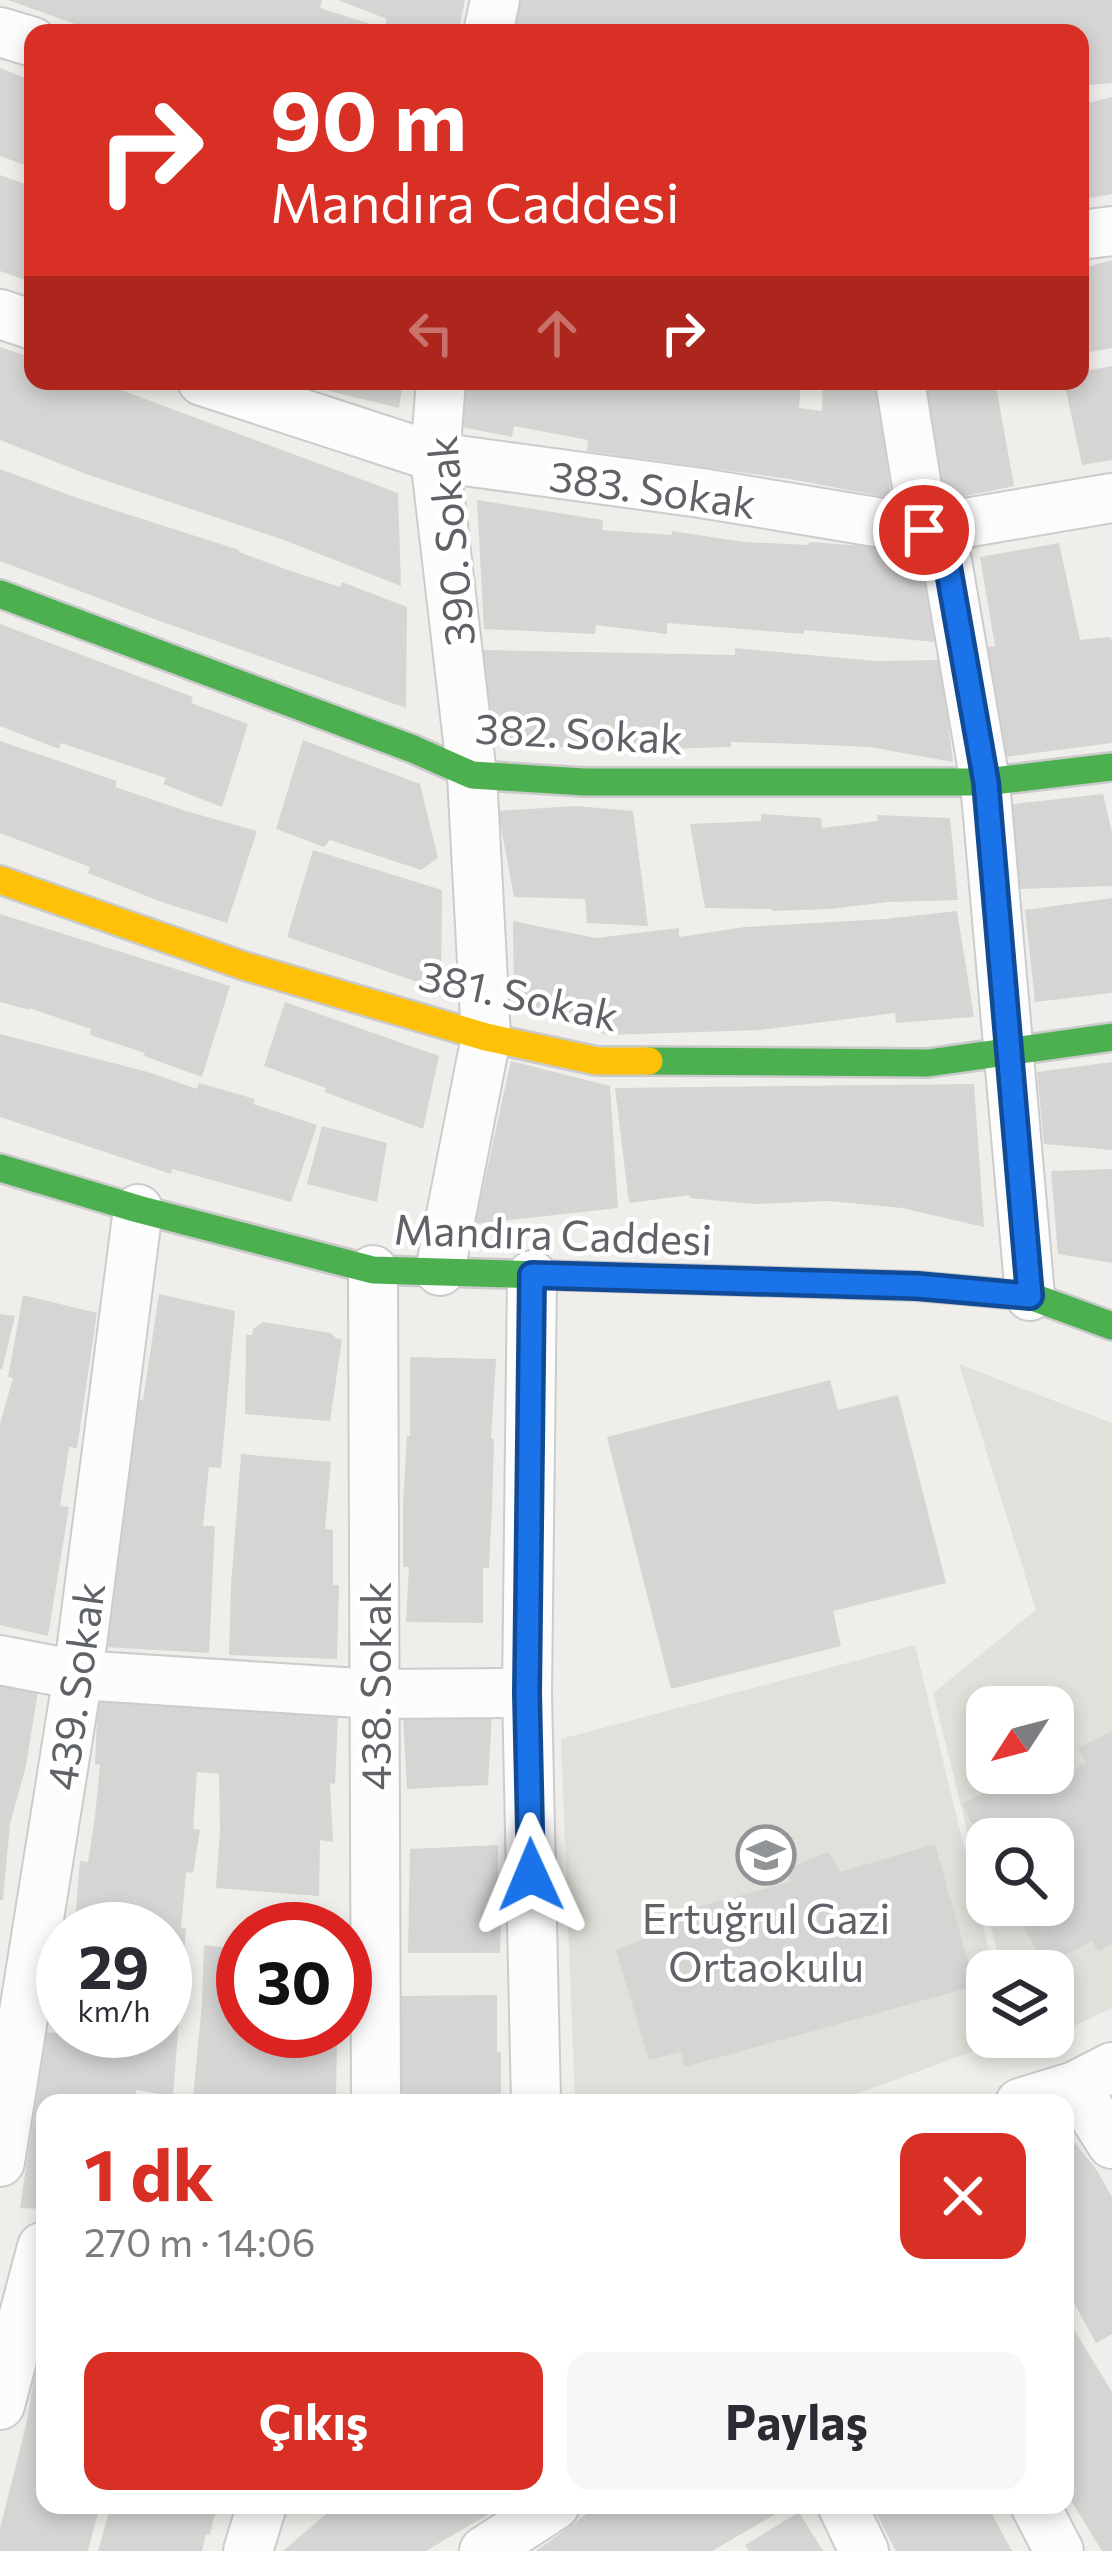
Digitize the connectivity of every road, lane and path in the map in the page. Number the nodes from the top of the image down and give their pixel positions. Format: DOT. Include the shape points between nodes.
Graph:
graph roads {
  1 [pos="229,390"];
  2 [pos="440,390"];
  3 [pos="901,390"];
  4 [pos="435,458"];
  5 [pos="1112,498"];
  6 [pos="924,530"];
  7 [pos="0,594"];
  8 [pos="1112,766"];
  9 [pos="472,775"];
  10 [pos="986,782"];
  11 [pos="0,880"];
  12 [pos="486,1037"];
  13 [pos="1112,1037"];
  14 [pos="1007,1051"];
  15 [pos="0,1168"];
  16 [pos="138,1208"];
  17 [pos="373,1270"];
  18 [pos="440,1271"];
  19 [pos="532,1275"];
  20 [pos="1030,1296"];
  21 [pos="1112,1326"];
  22 [pos="0,1660"];
  23 [pos="78,1676"];
  24 [pos="527,1693"];
  25 [pos="374,1694"];
  26 [pos="1093,2077"];
  27 [pos="376,2094"];
  28 [pos="536,2094"];
  29 [pos="1045,2094"];
  30 [pos="1112,2144"];
  31 [pos="0,2162"];
  32 [pos="29,2246"];
  33 [pos="0,2405"];
  34 [pos="259,2514"];
  35 [pos="540,2514"];
  36 [pos="846,2514"];
  37 [pos="1040,2514"];
  38 [pos="248,2551"];
  39 [pos="484,2551"];
  40 [pos="864,2551"];
  41 [pos="1059,2551"];
  1 -- 4 [label="street, 383. Sokak"];
  2 -- 4 [label="street, 390. Sokak"];
  3 -- 6 [label="street"];
  4 -- 6 [label="street, 383. Sokak"];
  4 -- 9 [label="street, 390. Sokak"];
  5 -- 6 [label="street, 383. Sokak"];
  6 -- 10 [label="street" via="947,561"];
  7 -- 9 [label="street, 382. Sokak"];
  8 -- 10 [label="street, 382. Sokak"];
  9 -- 10 [label="street, 382. Sokak"];
  9 -- 12 [label="street, 390. Sokak"];
  10 -- 14 [label="street"];
  11 -- 12 [label="street, 381. Sokak" via="244,966"];
  12 -- 14 [label="street, 381. Sokak" via="597,1061 928,1063"];
  12 -- 18 [label="street, 390. Sokak"];
  13 -- 14 [label="street, 381. Sokak"];
  14 -- 20 [label="street"];
  15 -- 16 [label="street, Mandıra Caddesi"];
  16 -- 17 [label="street, Mandıra Caddesi"];
  16 -- 23 [label="street, 439. Sokak"];
  17 -- 18 [label="street, Mandıra Caddesi"];
  17 -- 25 [label="street, 438. Sokak"];
  18 -- 19 [label="street, Mandıra Caddesi"];
  19 -- 20 [label="street, Mandıra Caddesi"];
  19 -- 24 [label="street"];
  20 -- 21 [label="street, Mandıra Caddesi"];
  22 -- 23 [label="street"];
  23 -- 25 [label="street"];
  23 -- 31 [label="street, 439. Sokak"];
  24 -- 25 [label="street"];
  24 -- 28 [label="street"];
  25 -- 27 [label="street, 438. Sokak"];
  26 -- 29 [label="street"];
  26 -- 30 [label="street"];
  32 -- 33 [label="street"];
  34 -- 38 [label="street"];
  35 -- 39 [label="street"];
  36 -- 40 [label="street"];
  37 -- 41 [label="street"];
}
